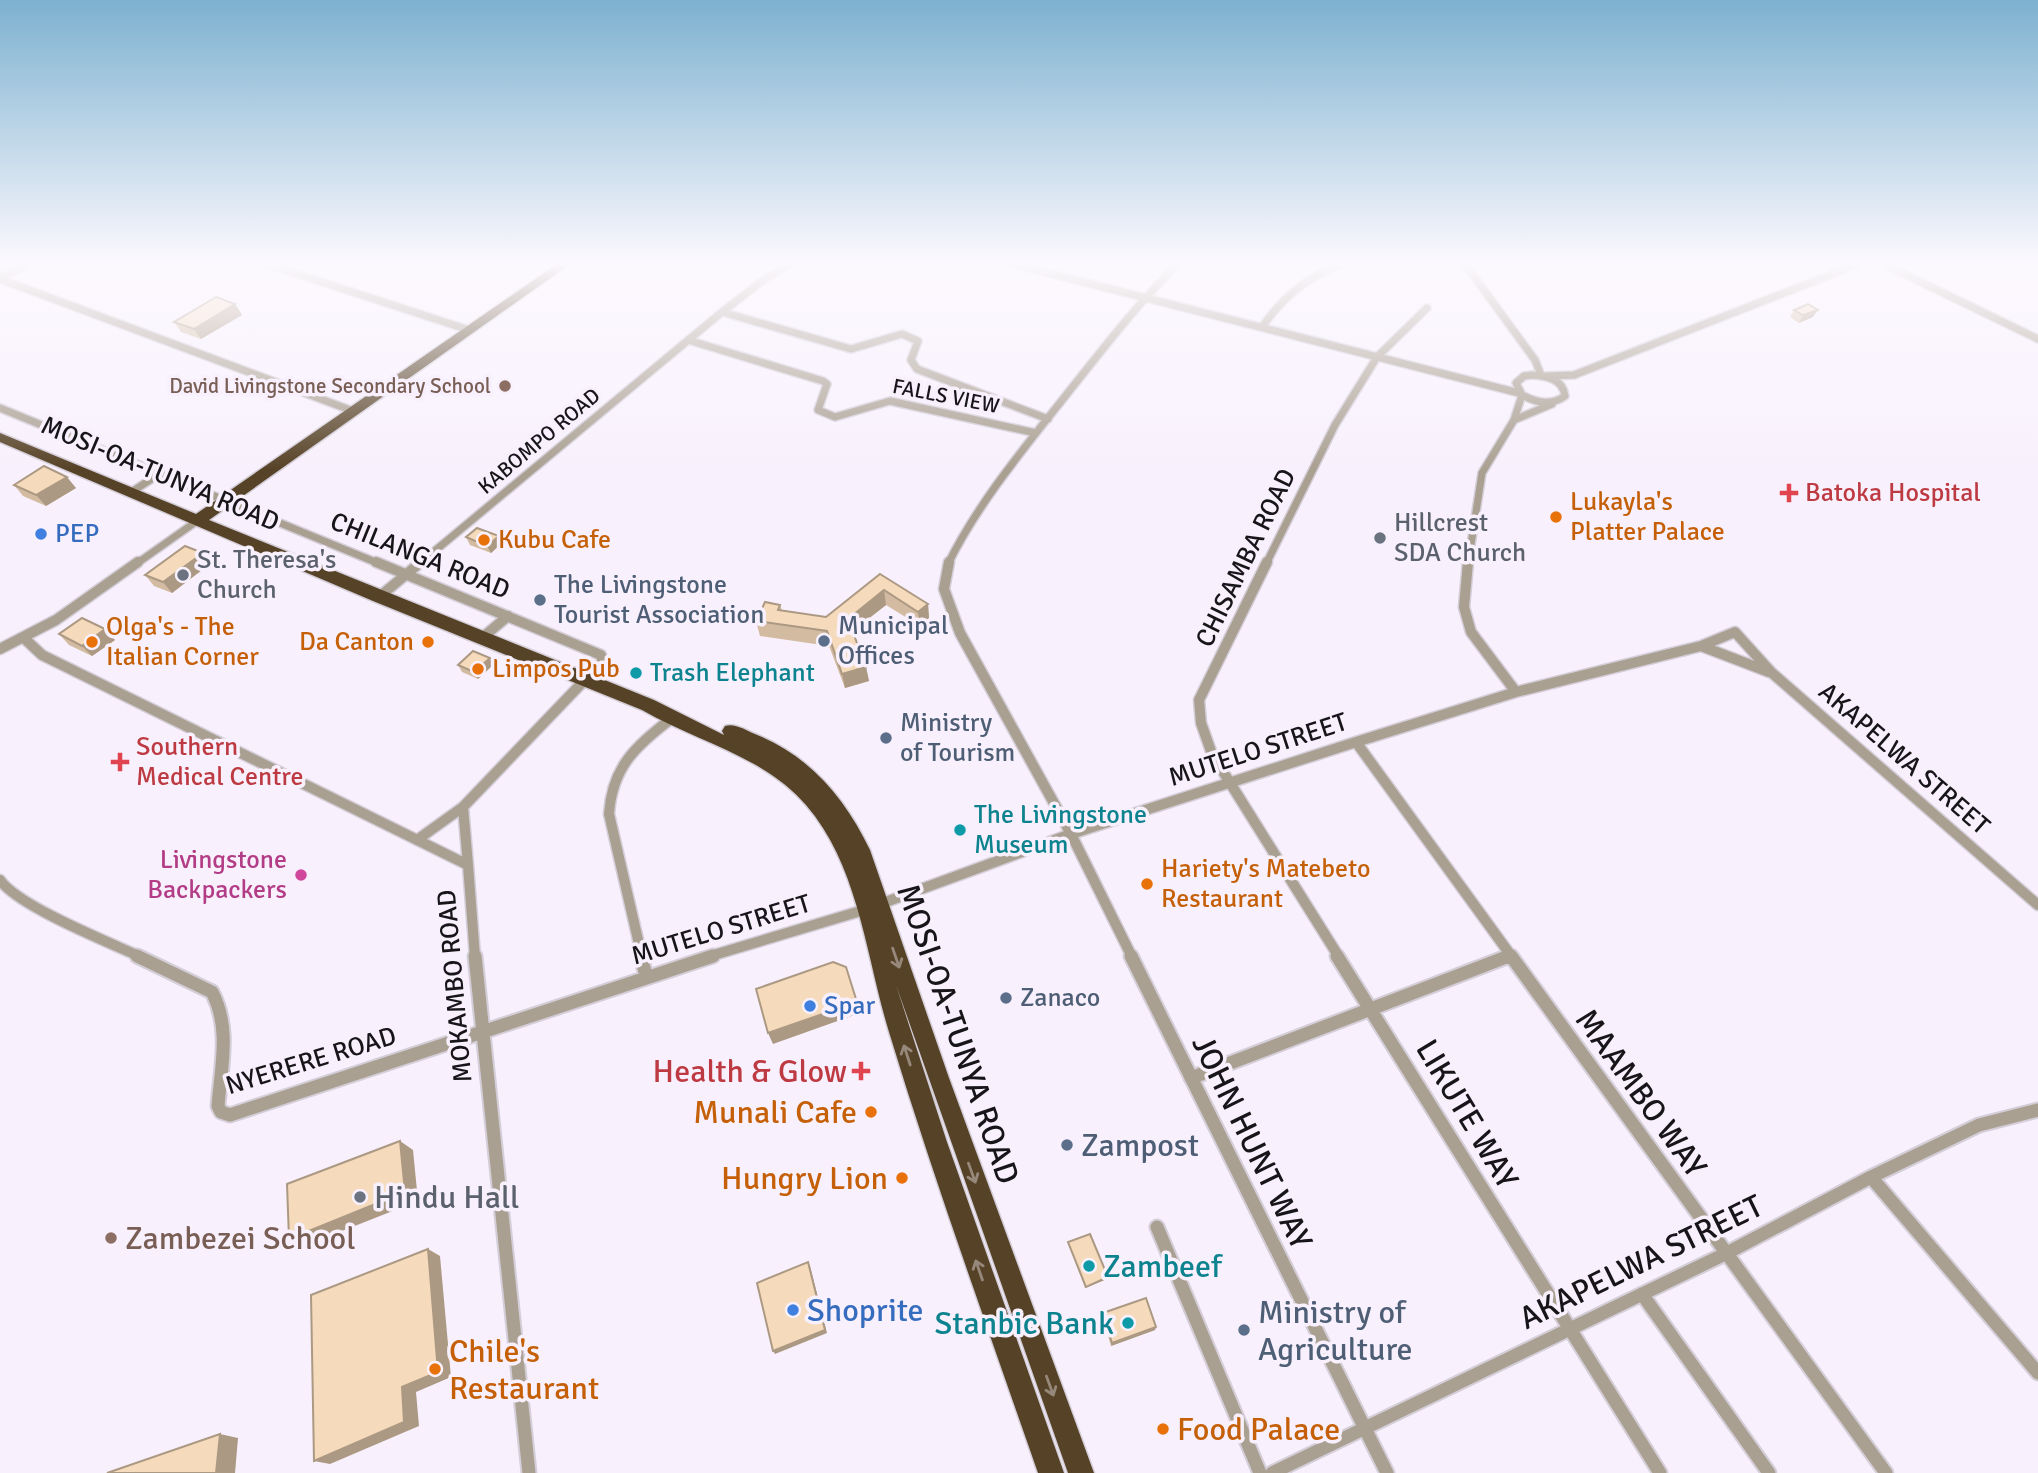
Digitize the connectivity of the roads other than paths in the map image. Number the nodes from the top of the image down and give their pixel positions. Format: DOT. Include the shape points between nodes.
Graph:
graph roads {
  1 [pos="144,333"];
  2 [pos="465,333"];
  3 [pos="697,333"];
  4 [pos="794,333"];
  5 [pos="1116,333"];
  6 [pos="1284,333"];
  7 [pos="1402,333"];
  8 [pos="1515,333"];
  9 [pos="1682,333"];
  10 [pos="688,340"];
  11 [pos="1377,357"];
  12 [pos="1574,375"];
  13 [pos="1544,376"];
  14 [pos="1518,379"];
  15 [pos="1488,383"];
  16 [pos="1563,387"];
  17 [pos="1521,394"];
  18 [pos="1557,402"];
  19 [pos="0,408"];
  20 [pos="353,411"];
  21 [pos="1048,419"];
  22 [pos="1514,420"];
  23 [pos="1036,433"];
  24 [pos="0,437"];
  25 [pos="159,474"];
  26 [pos="130,493"];
  27 [pos="223,502"];
  28 [pos="197,521"];
  29 [pos="406,575"];
  30 [pos="379,597"];
  31 [pos="508,616"];
  32 [pos="1735,632"];
  33 [pos="482,638"];
  34 [pos="25,639"];
  35 [pos="1701,646"];
  36 [pos="0,649"];
  37 [pos="1772,673"];
  38 [pos="584,680"];
  39 [pos="1516,692"];
  40 [pos="662,715"];
  41 [pos="1356,742"];
  42 [pos="1229,783"];
  43 [pos="463,807"];
  44 [pos="1071,834"];
  45 [pos="417,840"];
  46 [pos="468,865"];
  47 [pos="0,880"];
  48 [pos="2038,905"];
  49 [pos="872,907"];
  50 [pos="1508,956"];
  51 [pos="646,976"];
  52 [pos="1373,1009"];
  53 [pos="481,1031"];
  54 [pos="1191,1077"];
  55 [pos="2038,1110"];
  56 [pos="1871,1177"];
  57 [pos="1157,1227"];
  58 [pos="1725,1254"];
  59 [pos="1642,1294"];
  60 [pos="1567,1329"];
  61 [pos="2038,1373"];
  62 [pos="1365,1429"];
  63 [pos="529,1473"];
  64 [pos="1051,1473"];
  65 [pos="1081,1473"];
  66 [pos="1260,1473"];
  67 [pos="1272,1473"];
  68 [pos="1387,1473"];
  69 [pos="1660,1473"];
  70 [pos="1769,1473"];
  71 [pos="1886,1473"];
  1 -- 20 [label="street"];
  2 -- 20 [label="highway"];
  3 -- 10 [label="street, KABOMPO ROAD"];
  4 -- 21 [label="street, FALLS VIEW" via="851,349 903,334 918,341 911,360 917,369"];
  5 -- 21 [label="street, JOHN HUNT WAY"];
  6 -- 11 [label="street"];
  7 -- 11 [label="street, CHISAMBA ROAD"];
  8 -- 13 [label="street"];
  9 -- 12 [label="street"];
  10 -- 23 [label="street, FALLS VIEW" via="823,381 827,384 818,410 823,415 843,417 872,402 890,401"];
  10 -- 29 [label="street, KABOMPO ROAD"];
  11 -- 15 [label="street"];
  11 -- 42 [label="street, CHISAMBA ROAD" via="1335,425 1199,700 1201,729"];
  12 -- 13 [label="street"];
  12 -- 16 [label="street"];
  13 -- 14 [label="street"];
  13 -- 16 [label="street"];
  14 -- 15 [label="street"];
  14 -- 17 [label="street"];
  15 -- 17 [label="street"];
  16 -- 18 [label="street" via="1565,396"];
  17 -- 18 [label="street" via="1535,402"];
  17 -- 22 [label="street"];
  18 -- 22 [label="street"];
  19 -- 25 [label="street, CHILANGA ROAD"];
  20 -- 27 [label="highway"];
  21 -- 23 [label="street, JOHN HUNT WAY"];
  22 -- 39 [label="street" via="1482,473 1464,607 1471,632"];
  23 -- 44 [label="street, JOHN HUNT WAY" via="961,538 946,568 944,589 960,633"];
  24 -- 26 [label="highway, MOSI-OA-TUNYA ROAD"];
  25 -- 26 [label="street"];
  25 -- 27 [label="street, CHILANGA ROAD"];
  26 -- 28 [label="highway, MOSI-OA-TUNYA ROAD"];
  27 -- 28 [label="highway"];
  27 -- 29 [label="street, CHILANGA ROAD"];
  28 -- 30 [label="highway, MOSI-OA-TUNYA ROAD"];
  28 -- 34 [label="street"];
  29 -- 30 [label="street, KABOMPO ROAD"];
  29 -- 31 [label="street, CHILANGA ROAD"];
  30 -- 33 [label="highway, MOSI-OA-TUNYA ROAD"];
  31 -- 33 [label="street"];
  31 -- 38 [label="street, CHILANGA ROAD" via="601,655 603,660"];
  32 -- 35 [label="street, MUTELO STREET"];
  32 -- 37 [label="street, AKAPELWA STREET"];
  33 -- 38 [label="highway, MOSI-OA-TUNYA ROAD"];
  34 -- 36 [label="street"];
  34 -- 45 [label="street, MOKAMBO ROAD" via="42,655"];
  35 -- 37 [label="street, AKAPELWA STREET"];
  35 -- 39 [label="street, MUTELO STREET"];
  37 -- 48 [label="street, AKAPELWA STREET"];
  38 -- 40 [label="highway, MOSI-OA-TUNYA ROAD"];
  38 -- 43 [label="street, CHILANGA ROAD"];
  39 -- 41 [label="street, MUTELO STREET"];
  40 -- 49 [label="highway, MOSI-OA-TUNYA ROAD" via="763,759 791,778 830,821"];
  40 -- 51 [label="street" via="611,787 609,814"];
  41 -- 42 [label="street, MUTELO STREET"];
  41 -- 50 [label="street, MAAMBO WAY"];
  42 -- 44 [label="street, MUTELO STREET"];
  42 -- 52 [label="street, LIKUTE WAY"];
  43 -- 45 [label="street, CHILANGA ROAD"];
  43 -- 46 [label="street"];
  44 -- 49 [label="street, MUTELO STREET"];
  44 -- 54 [label="street, JOHN HUNT WAY"];
  45 -- 46 [label="street, MOKAMBO ROAD"];
  46 -- 53 [label="street, MOKAMBO ROAD"];
  47 -- 53 [label="street, NYERERE ROAD" via="30,904 212,992 223,1019 218,1106 230,1115"];
  49 -- 51 [label="street, MUTELO STREET"];
  64 -- 49 [label="highway, MOSI-OA-TUNYA ROAD, one-way" via="895,1020"];
  49 -- 65 [label="highway, MOSI-OA-TUNYA ROAD, one-way"];
  50 -- 52 [label="street"];
  50 -- 58 [label="street, MAAMBO WAY"];
  51 -- 53 [label="street, MUTELO STREET"];
  52 -- 54 [label="street"];
  52 -- 60 [label="street, LIKUTE WAY"];
  53 -- 63 [label="street, MOKAMBO ROAD"];
  54 -- 62 [label="street, JOHN HUNT WAY"];
  55 -- 56 [label="street, AKAPELWA STREET" via="1979,1125"];
  56 -- 58 [label="street, AKAPELWA STREET"];
  56 -- 61 [label="street"];
  57 -- 66 [label="street"];
  58 -- 59 [label="street, AKAPELWA STREET"];
  58 -- 71 [label="street, MAAMBO WAY"];
  59 -- 60 [label="street, AKAPELWA STREET"];
  59 -- 70 [label="street"];
  60 -- 62 [label="street, AKAPELWA STREET"];
  60 -- 69 [label="street, LIKUTE WAY"];
  62 -- 67 [label="street, AKAPELWA STREET"];
  62 -- 68 [label="street, JOHN HUNT WAY"];
}
